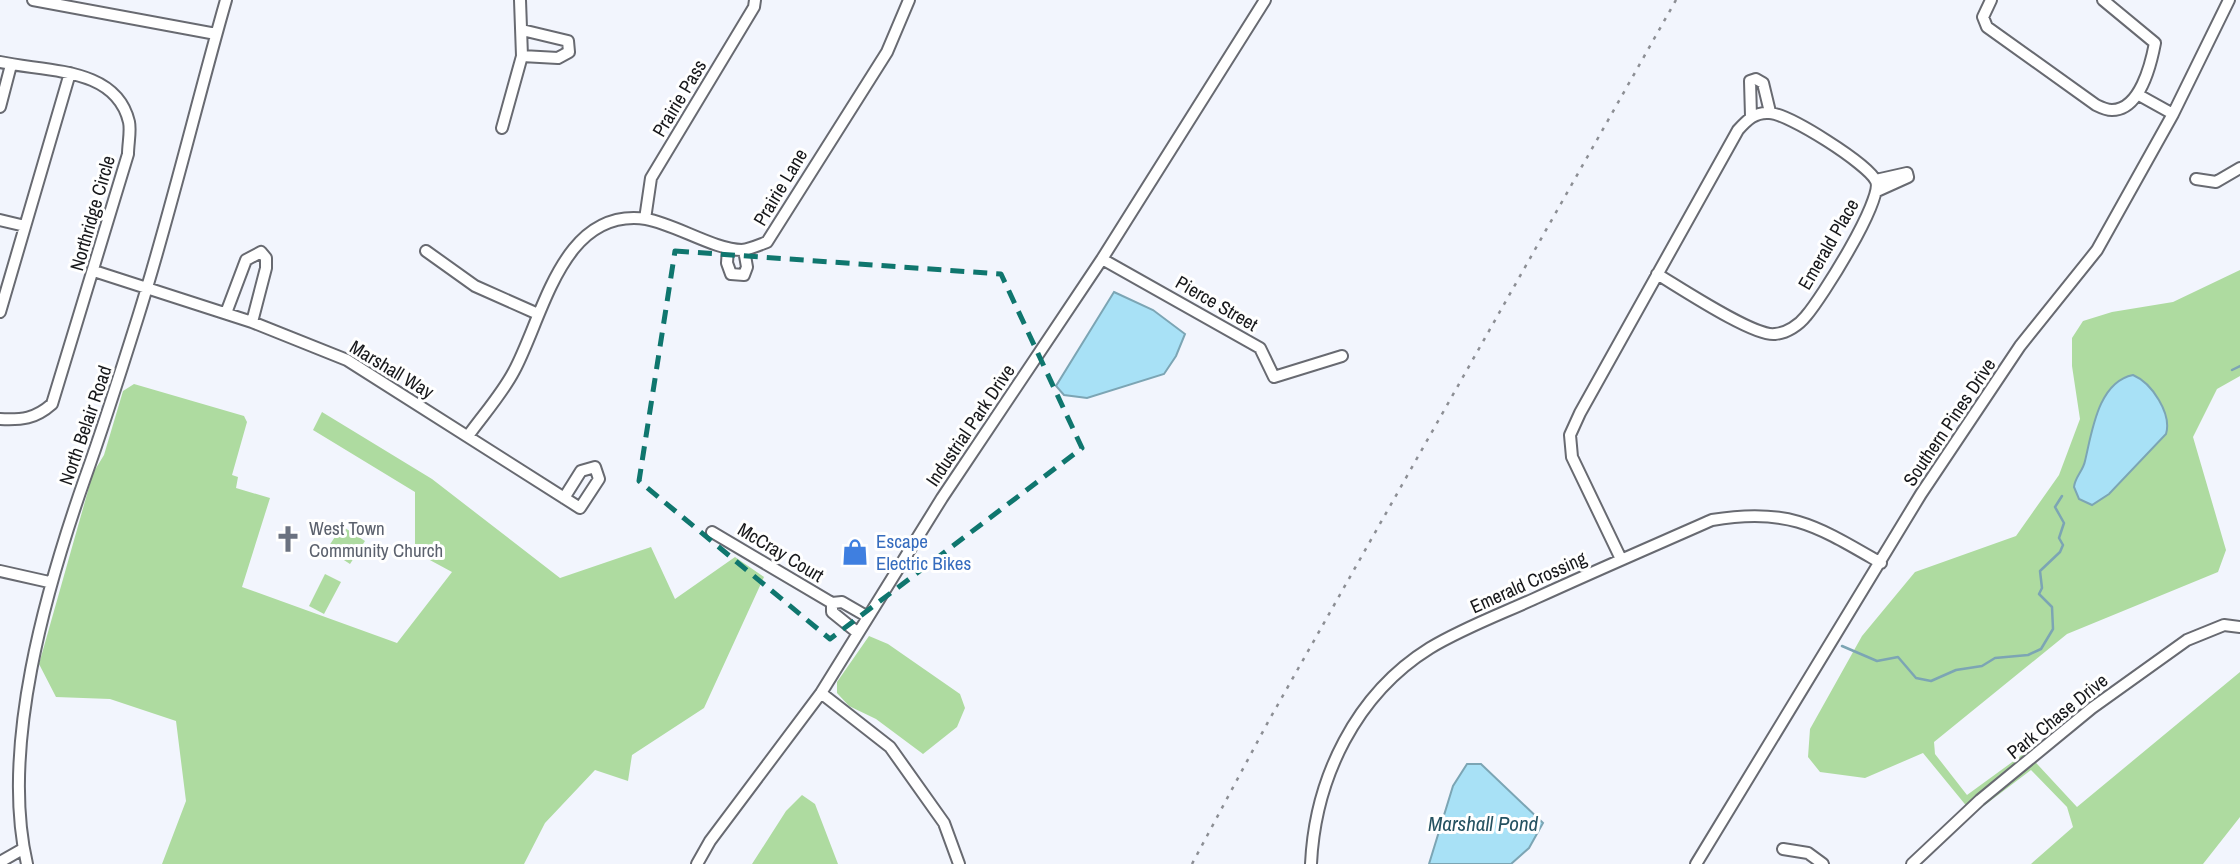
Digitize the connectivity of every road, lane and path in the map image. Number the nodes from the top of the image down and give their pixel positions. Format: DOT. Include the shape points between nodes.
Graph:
graph roads {
  1 [pos="33,0"];
  2 [pos="226,0"];
  3 [pos="520,0"];
  4 [pos="755,0"];
  5 [pos="909,0"];
  6 [pos="1265,0"];
  7 [pos="1992,0"];
  8 [pos="2103,0"];
  9 [pos="2229,0"];
  10 [pos="522,30"];
  11 [pos="216,34"];
  12 [pos="522,56"];
  13 [pos="6,64"];
  14 [pos="70,74"];
  15 [pos="2137,94"];
  16 [pos="0,107"];
  17 [pos="1770,112"];
  18 [pos="2173,114"];
  19 [pos="1751,117"];
  20 [pos="502,128"];
  21 [pos="2240,168"];
  22 [pos="2196,179"];
  23 [pos="645,219"];
  24 [pos="0,220"];
  25 [pos="25,226"];
  26 [pos="728,248"];
  27 [pos="744,250"];
  28 [pos="426,251"];
  29 [pos="1102,259"];
  30 [pos="94,271"];
  31 [pos="1657,274"];
  32 [pos="5,275"];
  33 [pos="146,290"];
  34 [pos="0,312"];
  35 [pos="226,313"];
  36 [pos="538,314"];
  37 [pos="252,322"];
  38 [pos="1342,356"];
  39 [pos="0,419"];
  40 [pos="468,436"];
  41 [pos="564,498"];
  42 [pos="712,532"];
  43 [pos="1621,559"];
  44 [pos="1881,563"];
  45 [pos="0,571"];
  46 [pos="49,582"];
  47 [pos="832,603"];
  48 [pos="868,617"];
  49 [pos="2240,627"];
  50 [pos="858,633"];
  51 [pos="821,693"];
  52 [pos="1783,849"];
  53 [pos="21,850"];
  54 [pos="0,862"];
  55 [pos="27,864"];
  56 [pos="698,864"];
  57 [pos="959,864"];
  58 [pos="1311,864"];
  59 [pos="1696,864"];
  60 [pos="1823,864"];
  61 [pos="1912,864"];
  1 -- 11 [label="street"];
  2 -- 11 [label="street, North Belair Road"];
  3 -- 10 [label="street"];
  4 -- 23 [label="street, Prairie Pass" via="651,178"];
  5 -- 27 [label="street, Prairie Lane" via="887,52 767,242"];
  6 -- 29 [label="street, Industrial Park Drive"];
  7 -- 15 [label="street" via="1983,17 1987,27 2095,105 2113,110 2127,106"];
  8 -- 15 [label="street" via="2155,43"];
  9 -- 18 [label="street, Southern Pines Drive"];
  10 -- 12 [label="street"];
  10 -- 12 [label="street" via="568,41 569,52 558,58"];
  11 -- 33 [label="street, North Belair Road"];
  12 -- 20 [label="street"];
  13 -- 14 [label="street, Northridge Circle"];
  13 -- 16 [label="street"];
  14 -- 25 [label="street"];
  14 -- 30 [label="street, Northridge Circle" via="103,85 122,103 130,124 128,154"];
  15 -- 18 [label="street"];
  17 -- 19 [label="street"];
  17 -- 19 [label="street" via="1763,83 1756,79 1750,81"];
  17 -- 31 [label="street, Emerald Place" via="1819,137 1876,185 1864,223 1806,316 1792,329 1773,335 1753,329"];
  18 -- 44 [label="street, Southern Pines Drive" via="2096,250 2021,346"];
  19 -- 31 [label="street" via="1738,130"];
  21 -- 22 [label="street" via="2216,181"];
  23 -- 26 [label="street"];
  23 -- 36 [label="street" via="604,222 565,258"];
  24 -- 25 [label="street"];
  25 -- 32 [label="street"];
  26 -- 27 [label="street"];
  26 -- 27 [label="street" via="731,274 744,275"];
  28 -- 36 [label="street" via="475,286"];
  29 -- 38 [label="street, Pierce Street" via="1260,348 1275,377"];
  29 -- 48 [label="street, Industrial Park Drive"];
  30 -- 33 [label="street, Marshall Way"];
  30 -- 39 [label="street, Northridge Circle" via="52,404 39,416"];
  31 -- 43 [label="street" via="1570,435 1572,457"];
  32 -- 34 [label="street"];
  33 -- 35 [label="street, Marshall Way"];
  33 -- 46 [label="street, North Belair Road"];
  35 -- 37 [label="street, Marshall Way"];
  35 -- 37 [label="street" via="246,260 261,252 266,268"];
  36 -- 40 [label="street" via="514,372"];
  37 -- 40 [label="street, Marshall Way" via="347,360"];
  40 -- 41 [label="street, Marshall Way"];
  42 -- 47 [label="street, McCray Court"];
  43 -- 44 [label="street, Emerald Crossing" via="1712,520 1749,514 1821,528"];
  43 -- 58 [label="street, Emerald Crossing" via="1461,632 1397,672 1369,701 1341,746 1322,794"];
  44 -- 59 [label="street, Southern Pines Drive"];
  45 -- 46 [label="street"];
  46 -- 53 [label="street, North Belair Road" via="13,728 12,785"];
  47 -- 48 [label="street, McCray Court" via="842,602"];
  47 -- 50 [label="street, McCray Court" via="832,612"];
  48 -- 50 [label="street, Industrial Park Drive"];
  49 -- 61 [label="street, Park Chase Drive" via="2224,625 2187,640 2092,708 1980,800"];
  50 -- 51 [label="street, Industrial Park Drive"];
  51 -- 56 [label="street, Industrial Park Drive" via="710,841"];
  51 -- 57 [label="street" via="890,747 944,823"];
  52 -- 60 [label="street" via="1808,853"];
  53 -- 54 [label="street"];
  53 -- 55 [label="street, North Belair Road"];
}
